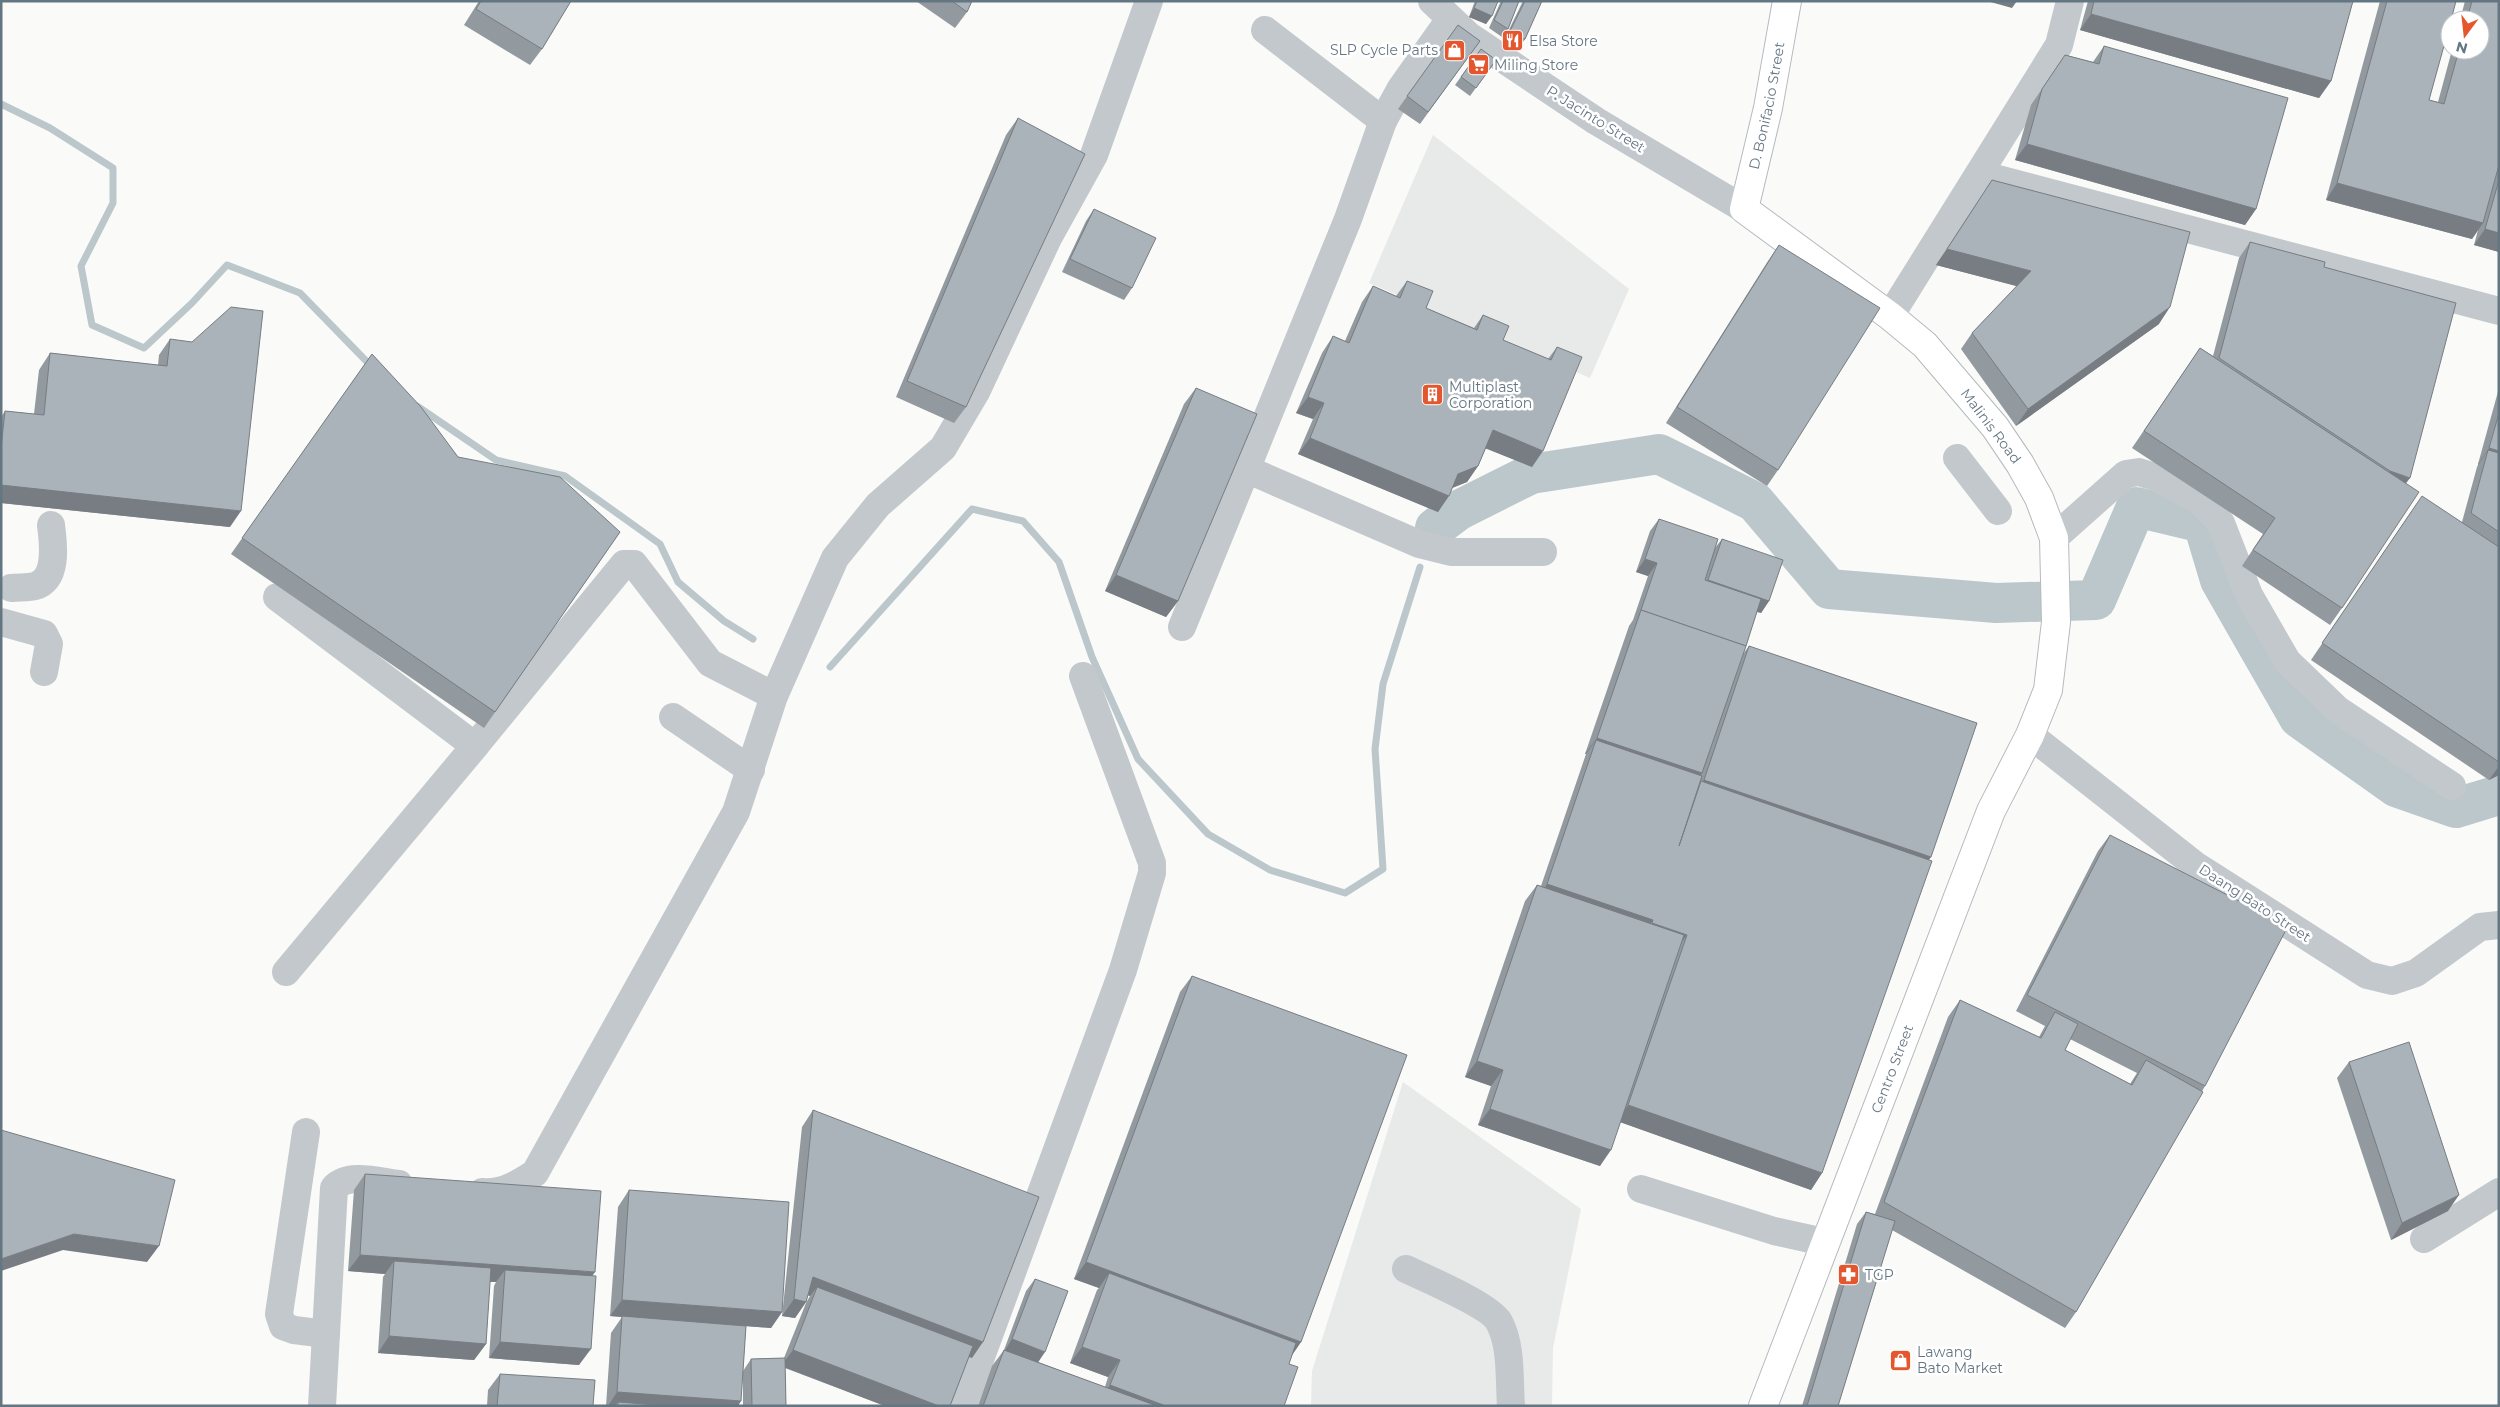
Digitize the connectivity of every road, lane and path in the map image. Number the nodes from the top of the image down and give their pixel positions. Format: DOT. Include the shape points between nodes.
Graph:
graph roads {
  1 [pos="1149,1"];
  2 [pos="1787,1"];
  3 [pos="2070,1"];
  4 [pos="1441,10"];
  5 [pos="1265,30"];
  6 [pos="1383,122"];
  7 [pos="1979,174"];
  8 [pos="1744,209"];
  9 [pos="2499,311"];
  10 [pos="1890,316"];
  11 [pos="1957,458"];
  12 [pos="1246,469"];
  13 [pos="1998,511"];
  14 [pos="51,524"];
  15 [pos="2054,538"];
  16 [pos="1543,552"];
  17 [pos="6,580"];
  18 [pos="277,597"];
  19 [pos="1182,627"];
  20 [pos="3,630"];
  21 [pos="44,672"];
  22 [pos="1083,676"];
  23 [pos="774,696"];
  24 [pos="673,717"];
  25 [pos="2030,736"];
  26 [pos="476,746"];
  27 [pos="751,770"];
  28 [pos="2452,786"];
  29 [pos="2499,925"];
  30 [pos="286,972"];
  31 [pos="306,1132"];
  32 [pos="426,1187"];
  33 [pos="1641,1189"];
  34 [pos="454,1190"];
  35 [pos="2499,1192"];
  36 [pos="2424,1240"];
  37 [pos="1824,1242"];
  38 [pos="1406,1269"];
  39 [pos="326,1334"];
  40 [pos="322,1406"];
  41 [pos="962,1406"];
  42 [pos="1511,1406"];
  43 [pos="1763,1406"];
  1 -- 23 [label="street" via="1094,155 1048,238 976,392 943,448 878,505 836,558"];
  2 -- 8 [label="main road, D. Bonifacio Street" via="1768,108"];
  3 -- 7 [label="street" via="2059,45"];
  4 -- 6 [label="street"];
  4 -- 8 [label="street, P. Jacinto Street" via="1469,36 1596,121"];
  5 -- 6 [label="street"];
  6 -- 12 [label="street" via="1348,219"];
  7 -- 9 [label="street"];
  7 -- 10 [label="street"];
  8 -- 10 [label="main road, Malinis Road"];
  10 -- 15 [label="main road, Malinis Road" via="1925,346 1995,427 2039,498"];
  11 -- 13 [label="street"];
  12 -- 16 [label="street" via="1419,544 1451,552"];
  12 -- 19 [label="street"];
  14 -- 17 [label="street" via="54,551 52,564 43,581 36,586"];
  15 -- 25 [label="main road, Malinis Road" via="2056,609 2048,690"];
  15 -- 28 [label="street" via="2126,474 2139,472 2155,477 2199,500 2221,523 2249,595 2287,661 2338,710"];
  17 -- 20 [label="street"];
  18 -- 26 [label="street"];
  20 -- 21 [label="street" via="44,634 49,644"];
  22 -- 41 [label="street" via="1152,862 1152,874 1123,970"];
  23 -- 26 [label="street" via="710,663 634,564 627,563 622,565"];
  23 -- 27 [label="street"];
  24 -- 27 [label="street"];
  25 -- 29 [label="street, Daang Bato Street" via="2195,865 2367,975 2392,981 2416,973 2480,927"];
  25 -- 37 [label="main road, Centro Street" via="1991,811"];
  26 -- 30 [label="street"];
  27 -- 34 [label="street" via="736,812 535,1173 515,1186 492,1194"];
  31 -- 39 [label="street" via="279,1314 283,1326"];
  32 -- 39 [label="street" via="351,1179 334,1188"];
  33 -- 37 [label="street" via="1774,1231"];
  35 -- 36 [label="street"];
  37 -- 43 [label="main road, Centro Street"];
  38 -- 42 [label="street" via="1483,1308 1499,1320 1507,1343"];
  39 -- 40 [label="street"];
}
